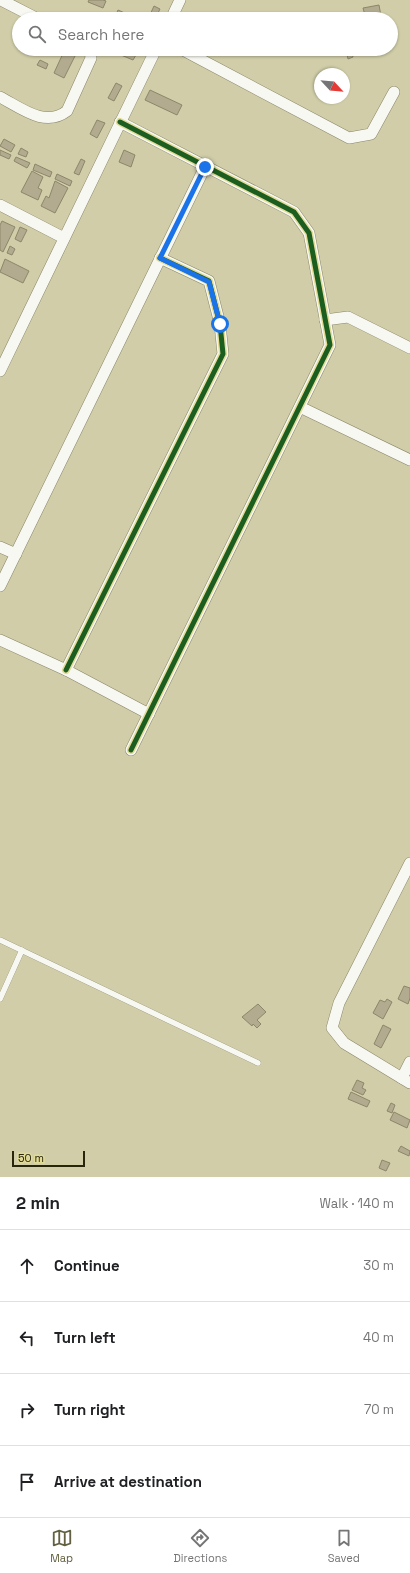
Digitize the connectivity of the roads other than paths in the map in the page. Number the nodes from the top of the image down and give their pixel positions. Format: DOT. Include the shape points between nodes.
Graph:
graph roads {
  1 [pos="1,0"];
  2 [pos="180,0"];
  3 [pos="24,12"];
  4 [pos="174,12"];
  5 [pos="91,56"];
  6 [pos="153,56"];
  7 [pos="194,56"];
  8 [pos="394,92"];
  9 [pos="0,97"];
  10 [pos="120,122"];
  11 [pos="205,167"];
  12 [pos="0,205"];
  13 [pos="64,238"];
  14 [pos="160,258"];
  15 [pos="325,320"];
  16 [pos="410,348"];
  17 [pos="0,371"];
  18 [pos="300,407"];
  19 [pos="410,460"];
  20 [pos="0,547"];
  21 [pos="16,554"];
  22 [pos="0,586"];
  23 [pos="0,640"];
  24 [pos="66,670"];
  25 [pos="149,714"];
  26 [pos="131,750"];
  27 [pos="410,863"];
  28 [pos="0,940"];
  29 [pos="22,950"];
  30 [pos="0,999"];
  31 [pos="410,1062"];
  32 [pos="258,1064"];
  33 [pos="406,1081"];
  1 -- 3 [label="street"];
  2 -- 4 [label="street"];
  5 -- 9 [label="street" via="67,111 61,116 38,117"];
  6 -- 10 [label="street"];
  7 -- 8 [label="street" via="349,138 372,134"];
  10 -- 11 [label="street"];
  10 -- 13 [label="street"];
  11 -- 14 [label="street"];
  11 -- 15 [label="street" via="294,212 308,232"];
  12 -- 13 [label="street"];
  13 -- 17 [label="street"];
  14 -- 21 [label="street"];
  14 -- 24 [label="street" via="209,282 220,324 223,354"];
  15 -- 16 [label="street" via="348,317"];
  15 -- 18 [label="street" via="330,345"];
  18 -- 19 [label="street"];
  18 -- 25 [label="street"];
  20 -- 21 [label="street"];
  21 -- 22 [label="street"];
  23 -- 24 [label="street"];
  24 -- 25 [label="street"];
  25 -- 26 [label="street"];
  27 -- 33 [label="street" via="339,1003 332,1028 344,1043"];
  28 -- 29 [label="lane"];
  29 -- 30 [label="lane"];
  29 -- 32 [label="lane"];
  31 -- 33 [label="street"];
}
